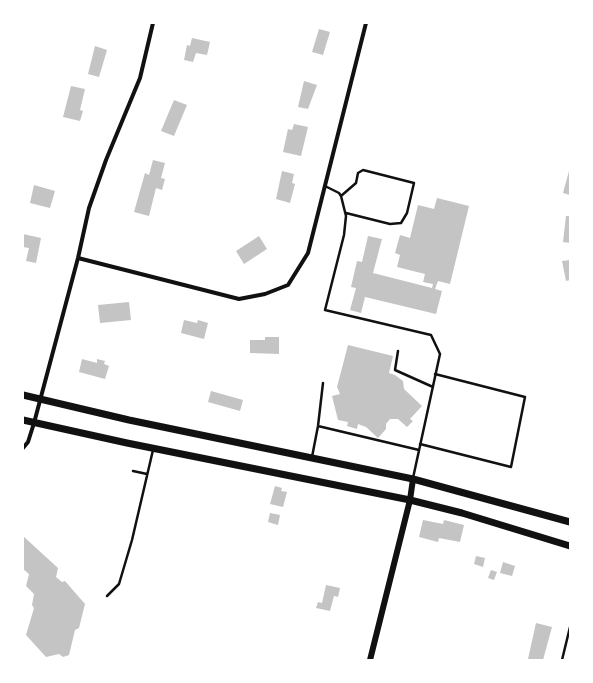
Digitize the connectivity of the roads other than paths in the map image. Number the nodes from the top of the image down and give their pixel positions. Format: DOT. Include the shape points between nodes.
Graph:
graph roads {
  1 [pos="153,23"];
  2 [pos="366,23"];
  3 [pos="324,186"];
  4 [pos="341,196"];
  5 [pos="346,213"];
  6 [pos="78,258"];
  7 [pos="398,351"];
  8 [pos="435,374"];
  9 [pos="323,383"];
  10 [pos="433,387"];
  11 [pos="23,395"];
  12 [pos="40,399"];
  13 [pos="23,420"];
  14 [pos="34,423"];
  15 [pos="318,426"];
  16 [pos="420,444"];
  17 [pos="23,448"];
  18 [pos="153,448"];
  19 [pos="420,450"];
  20 [pos="312,457"];
  21 [pos="133,471"];
  22 [pos="147,474"];
  23 [pos="413,479"];
  24 [pos="410,500"];
  25 [pos="570,522"];
  26 [pos="570,546"];
  27 [pos="107,596"];
  28 [pos="570,627"];
  29 [pos="370,660"];
  30 [pos="562,660"];
  1 -- 6 [label="street" via="140,78 89,208"];
  2 -- 3 [label="street"];
  3 -- 4 [label="lane"];
  3 -- 6 [label="street" via="308,253 288,285 265,294 239,299"];
  4 -- 5 [label="lane"];
  4 -- 5 [label="lane" via="356,183 358,173 362,170 414,183 407,213 401,223 390,224"];
  5 -- 8 [label="lane" via="344,235 325,310 431,335 440,354"];
  6 -- 12 [label="street"];
  7 -- 10 [label="lane" via="395,370"];
  8 -- 10 [label="lane"];
  8 -- 16 [label="lane" via="525,397 511,467"];
  9 -- 15 [label="lane"];
  10 -- 16 [label="lane"];
  11 -- 12 [label="main road"];
  12 -- 14 [label="street"];
  12 -- 20 [label="main road"];
  13 -- 14 [label="main road"];
  14 -- 17 [label="street" via="28,442"];
  14 -- 18 [label="main road"];
  15 -- 19 [label="lane"];
  15 -- 20 [label="lane"];
  16 -- 19 [label="lane"];
  18 -- 22 [label="lane"];
  18 -- 24 [label="main road"];
  19 -- 23 [label="lane"];
  20 -- 23 [label="main road"];
  21 -- 22 [label="lane"];
  22 -- 27 [label="lane" via="119,584"];
  23 -- 24 [label="street"];
  23 -- 25 [label="main road"];
  24 -- 26 [label="main road"];
  24 -- 29 [label="street"];
  28 -- 30 [label="lane"];
}
